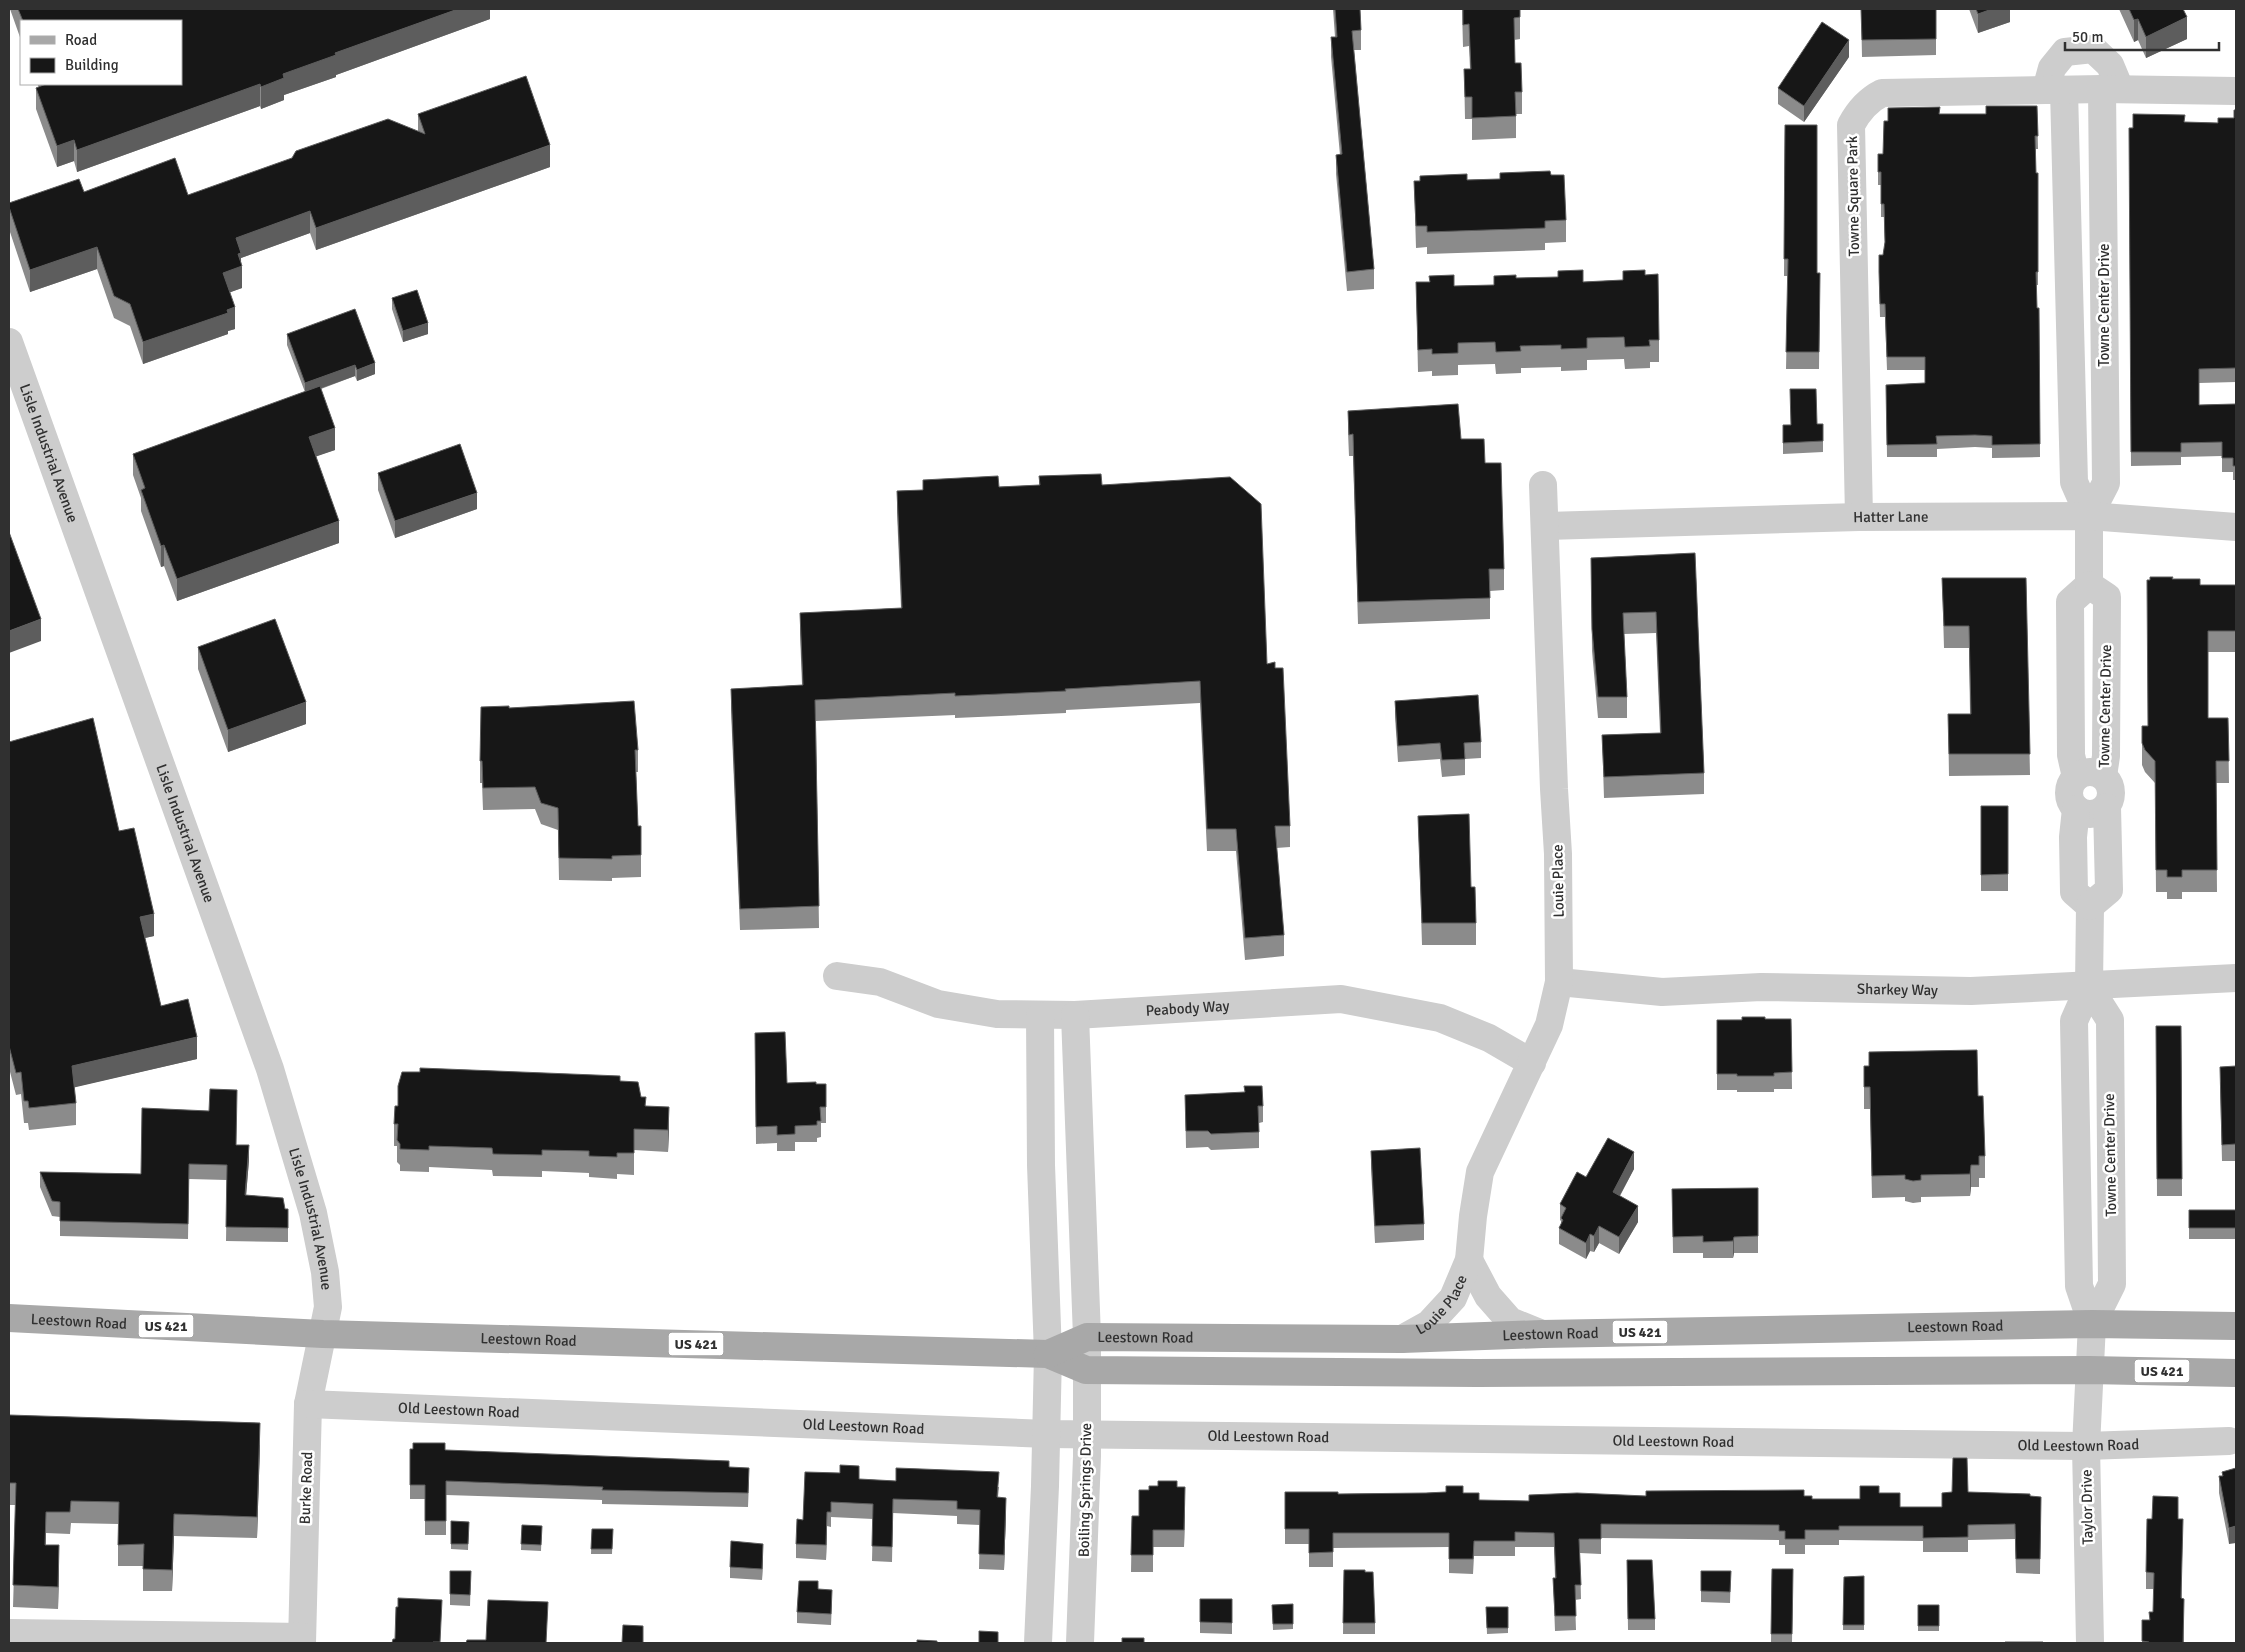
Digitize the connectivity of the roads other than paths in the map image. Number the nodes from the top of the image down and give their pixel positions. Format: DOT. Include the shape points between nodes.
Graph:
graph roads {
  1 [pos="2111,89"];
  2 [pos="2055,90"];
  3 [pos="2236,91"];
  4 [pos="9,342"];
  5 [pos="1543,485"];
  6 [pos="2089,516"];
  7 [pos="1858,517"];
  8 [pos="1546,526"];
  9 [pos="2236,527"];
  10 [pos="2088,585"];
  11 [pos="2103,776"];
  12 [pos="2076,777"];
  13 [pos="2106,807"];
  14 [pos="2076,810"];
  15 [pos="2090,906"];
  16 [pos="837,976"];
  17 [pos="2236,978"];
  18 [pos="1559,982"];
  19 [pos="2089,987"];
  20 [pos="1075,1015"];
  21 [pos="1040,1016"];
  22 [pos="1532,1062"];
  23 [pos="1469,1260"];
  24 [pos="9,1318"];
  25 [pos="2092,1324"];
  26 [pos="2236,1326"];
  27 [pos="323,1334"];
  28 [pos="1542,1334"];
  29 [pos="1087,1337"];
  30 [pos="1402,1339"];
  31 [pos="1048,1354"];
  32 [pos="1086,1370"];
  33 [pos="2089,1370"];
  34 [pos="2236,1372"];
  35 [pos="308,1404"];
  36 [pos="1047,1434"];
  37 [pos="1087,1434"];
  38 [pos="2229,1441"];
  39 [pos="2086,1446"];
  40 [pos="9,1634"];
  41 [pos="302,1640"];
  42 [pos="1038,1643"];
  43 [pos="1080,1643"];
  44 [pos="2090,1643"];
  1 -- 2 [label="street, Towne Square Park"];
  1 -- 2 [label="street, Towne Center Drive" via="2110,65 2093,49 2065,52 2052,68"];
  1 -- 3 [label="street, Towne Square Park"];
  1 -- 6 [label="street, Towne Center Drive" via="2106,483"];
  2 -- 6 [label="street, Towne Center Drive" via="2074,482"];
  2 -- 7 [label="street, Towne Square Park" via="1882,93 1870,99 1851,125"];
  4 -- 27 [label="street, Lisle Industrial Avenue" via="272,1078 313,1214 325,1272 328,1307"];
  5 -- 8 [label="street, Louie Place"];
  6 -- 7 [label="street, Hatter Lane"];
  6 -- 9 [label="street, Hatter Lane"];
  6 -- 10 [label="street, Towne Center Drive"];
  7 -- 8 [label="street, Hatter Lane"];
  8 -- 18 [label="street, Louie Place" via="1558,854"];
  10 -- 11 [label="street, Towne Center Drive" via="2107,597 2106,756"];
  10 -- 12 [label="street, Towne Center Drive" via="2070,602 2071,755"];
  11 -- 12 [label="street" via="2089,772"];
  11 -- 13 [label="street" via="2111,788"];
  12 -- 14 [label="street" via="2071,783 2069,797"];
  13 -- 14 [label="street" via="2088,815"];
  13 -- 15 [label="street" via="2109,890"];
  14 -- 15 [label="street" via="2072,837 2074,892"];
  15 -- 19 [label="street, Towne Center Drive"];
  16 -- 21 [label="street, Peabody Way" via="880,982 938,1004 997,1014"];
  17 -- 19 [label="street, Sharkey Way"];
  18 -- 19 [label="street, Sharkey Way" via="1662,992 1761,987 1971,991"];
  18 -- 22 [label="street, Louie Place" via="1549,1025"];
  19 -- 25 [label="street, Towne Center Drive" via="2074,1021 2074,1061 2079,1286"];
  19 -- 25 [label="street, Towne Center Drive" via="2110,1020 2112,1284"];
  20 -- 21 [label="street, Peabody Way"];
  20 -- 22 [label="street, Peabody Way" via="1342,1000 1440,1018 1489,1038"];
  20 -- 29 [label="street, Boiling Springs Drive"];
  21 -- 31 [label="street" via="1041,1165"];
  22 -- 23 [label="street, Louie Place" via="1480,1172"];
  23 -- 28 [label="street, Louie Place" via="1488,1296 1510,1320"];
  23 -- 30 [label="street, Louie Place" via="1452,1298 1429,1324"];
  24 -- 27 [label="main road, Leestown Road / US 421"];
  25 -- 26 [label="main road, Leestown Road / US 421"];
  25 -- 28 [label="main road, Leestown Road / US 421"];
  25 -- 33 [label="street, Towne Center Drive"];
  27 -- 31 [label="main road, Leestown Road / US 421"];
  27 -- 35 [label="street, Burke Road"];
  28 -- 30 [label="main road, Leestown Road / US 421"];
  29 -- 30 [label="main road, Leestown Road / US 421"];
  29 -- 31 [label="main road, Leestown Road / US 421"];
  29 -- 32 [label="street, Boiling Springs Drive"];
  31 -- 32 [label="main road, Leestown Road / US 421"];
  31 -- 36 [label="street"];
  32 -- 33 [label="main road, Leestown Road / US 421" via="1477,1373"];
  32 -- 37 [label="street, Boiling Springs Drive"];
  33 -- 34 [label="main road, Leestown Road / US 421"];
  33 -- 39 [label="street, Taylor Drive"];
  35 -- 36 [label="street, Old Leestown Road"];
  35 -- 41 [label="street, Burke Road"];
  36 -- 37 [label="street, Old Leestown Road"];
  36 -- 42 [label="street"];
  37 -- 39 [label="street, Old Leestown Road"];
  37 -- 43 [label="street, Boiling Springs Drive"];
  38 -- 39 [label="street, Old Leestown Road"];
  39 -- 44 [label="street, Taylor Drive"];
  40 -- 41 [label="street"];
}
